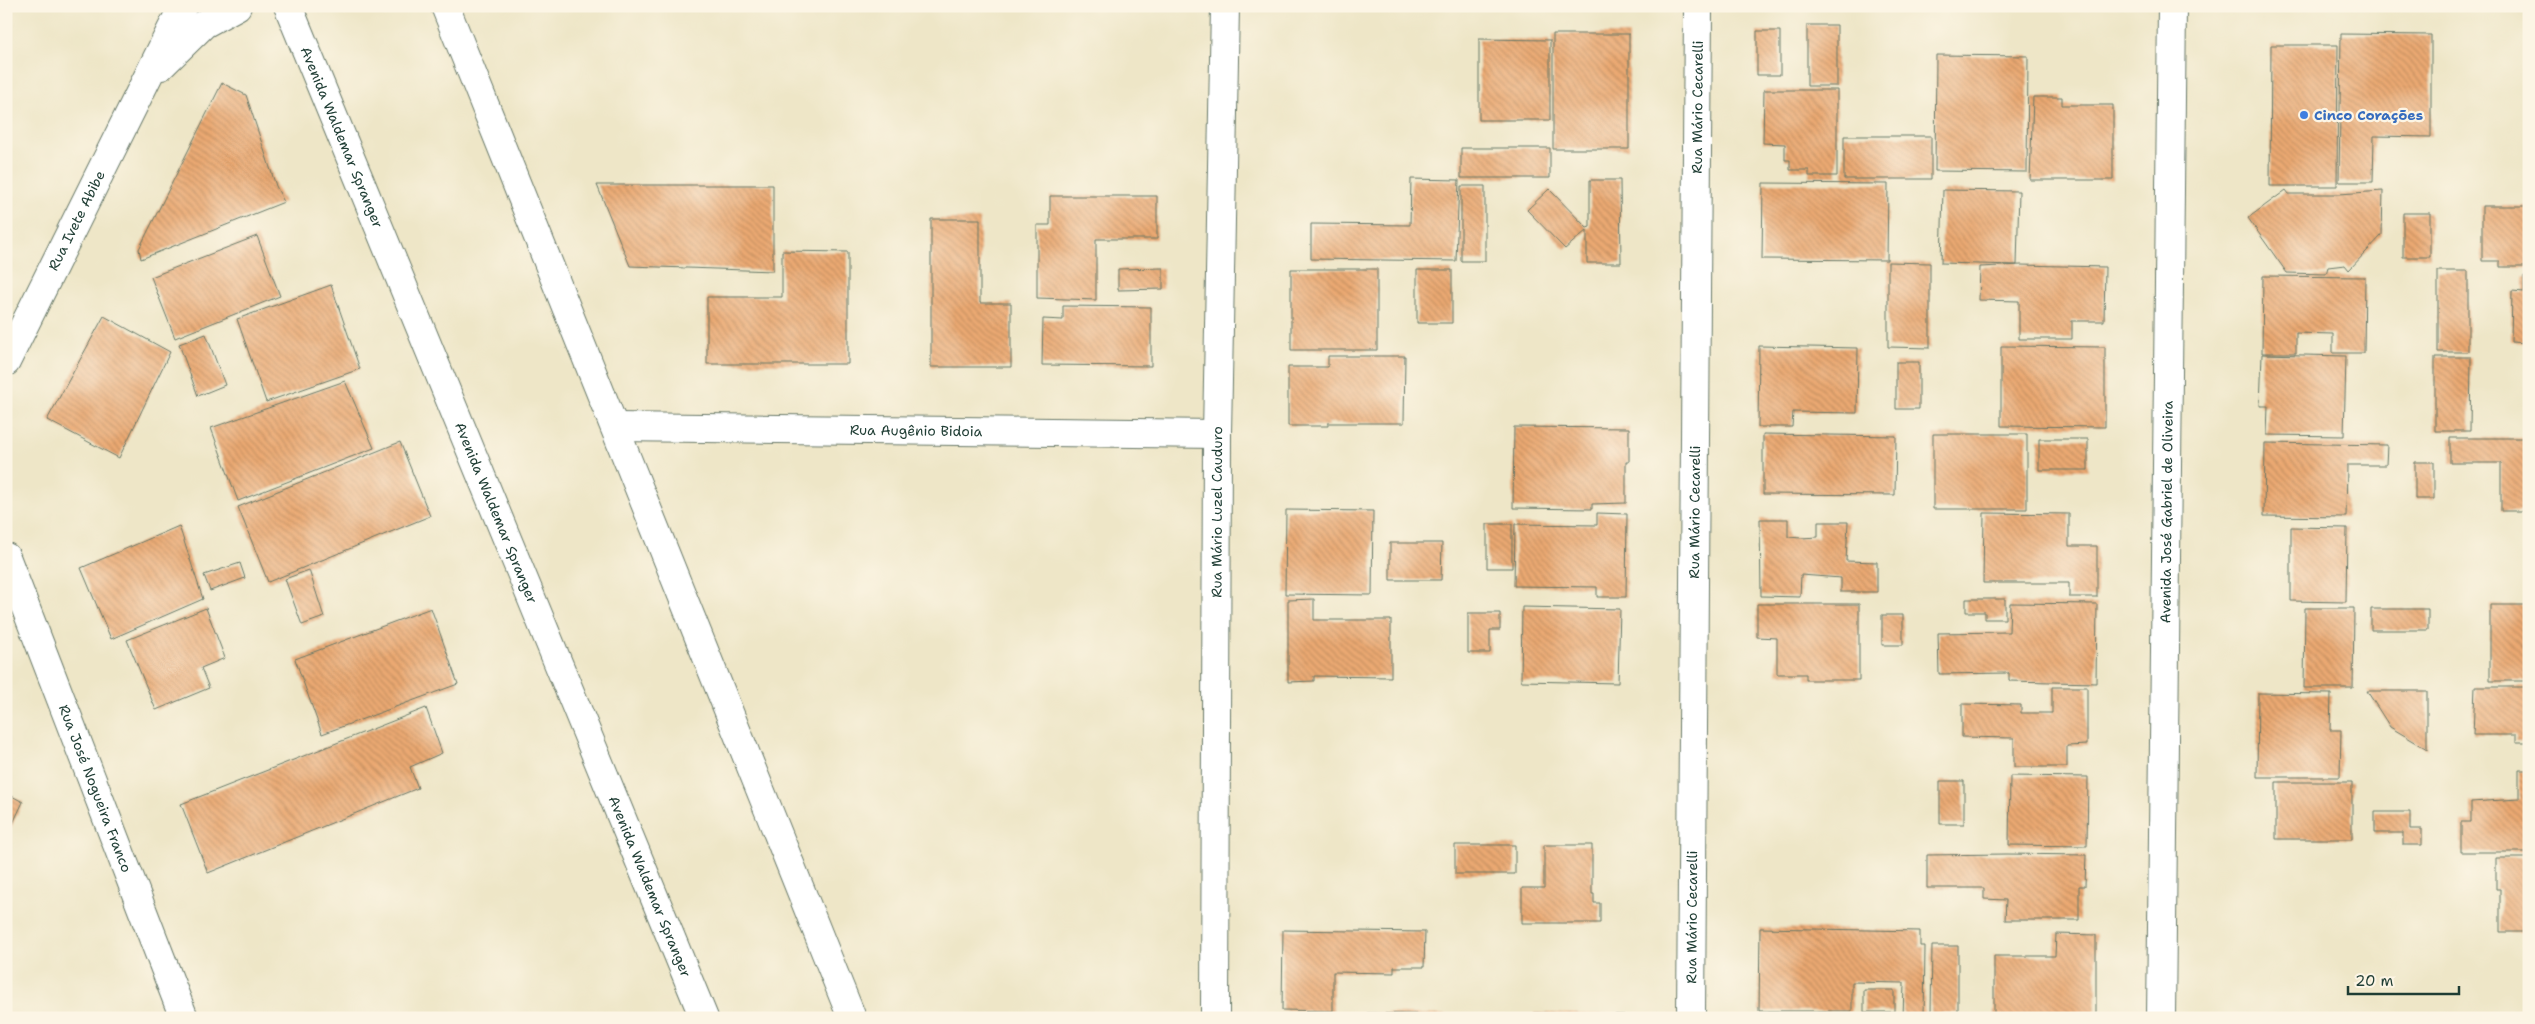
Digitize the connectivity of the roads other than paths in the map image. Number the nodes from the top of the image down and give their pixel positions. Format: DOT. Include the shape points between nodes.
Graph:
graph roads {
  1 [pos="183,6"];
  2 [pos="237,6"];
  3 [pos="288,6"];
  4 [pos="445,6"];
  5 [pos="1224,6"];
  6 [pos="1698,6"];
  7 [pos="2172,6"];
  8 [pos="146,80"];
  9 [pos="6,362"];
  10 [pos="615,427"];
  11 [pos="1217,434"];
  12 [pos="6,557"];
  13 [pos="184,1018"];
  14 [pos="704,1018"];
  15 [pos="852,1018"];
  16 [pos="1214,1018"];
  17 [pos="1691,1018"];
  18 [pos="2161,1018"];
  1 -- 8 [label="street, Rua Ivete Abibe"];
  2 -- 8 [label="street, Rua Ivete Abibe" via="204,24"];
  3 -- 14 [label="street, Avenida Waldemar Spranger"];
  4 -- 10 [label="street"];
  5 -- 11 [label="street, Rua Mário Luzel Cauduro"];
  6 -- 17 [label="street, Rua Mário Cecarelli"];
  7 -- 18 [label="street, Avenida José Gabriel de Oliveira"];
  8 -- 9 [label="street, Rua Ivete Abibe"];
  10 -- 11 [label="street, Rua Augênio Bidoia"];
  10 -- 15 [label="street"];
  11 -- 16 [label="street, Rua Mário Luzel Cauduro"];
  12 -- 13 [label="street, Rua José Nogueira Franco"];
}
